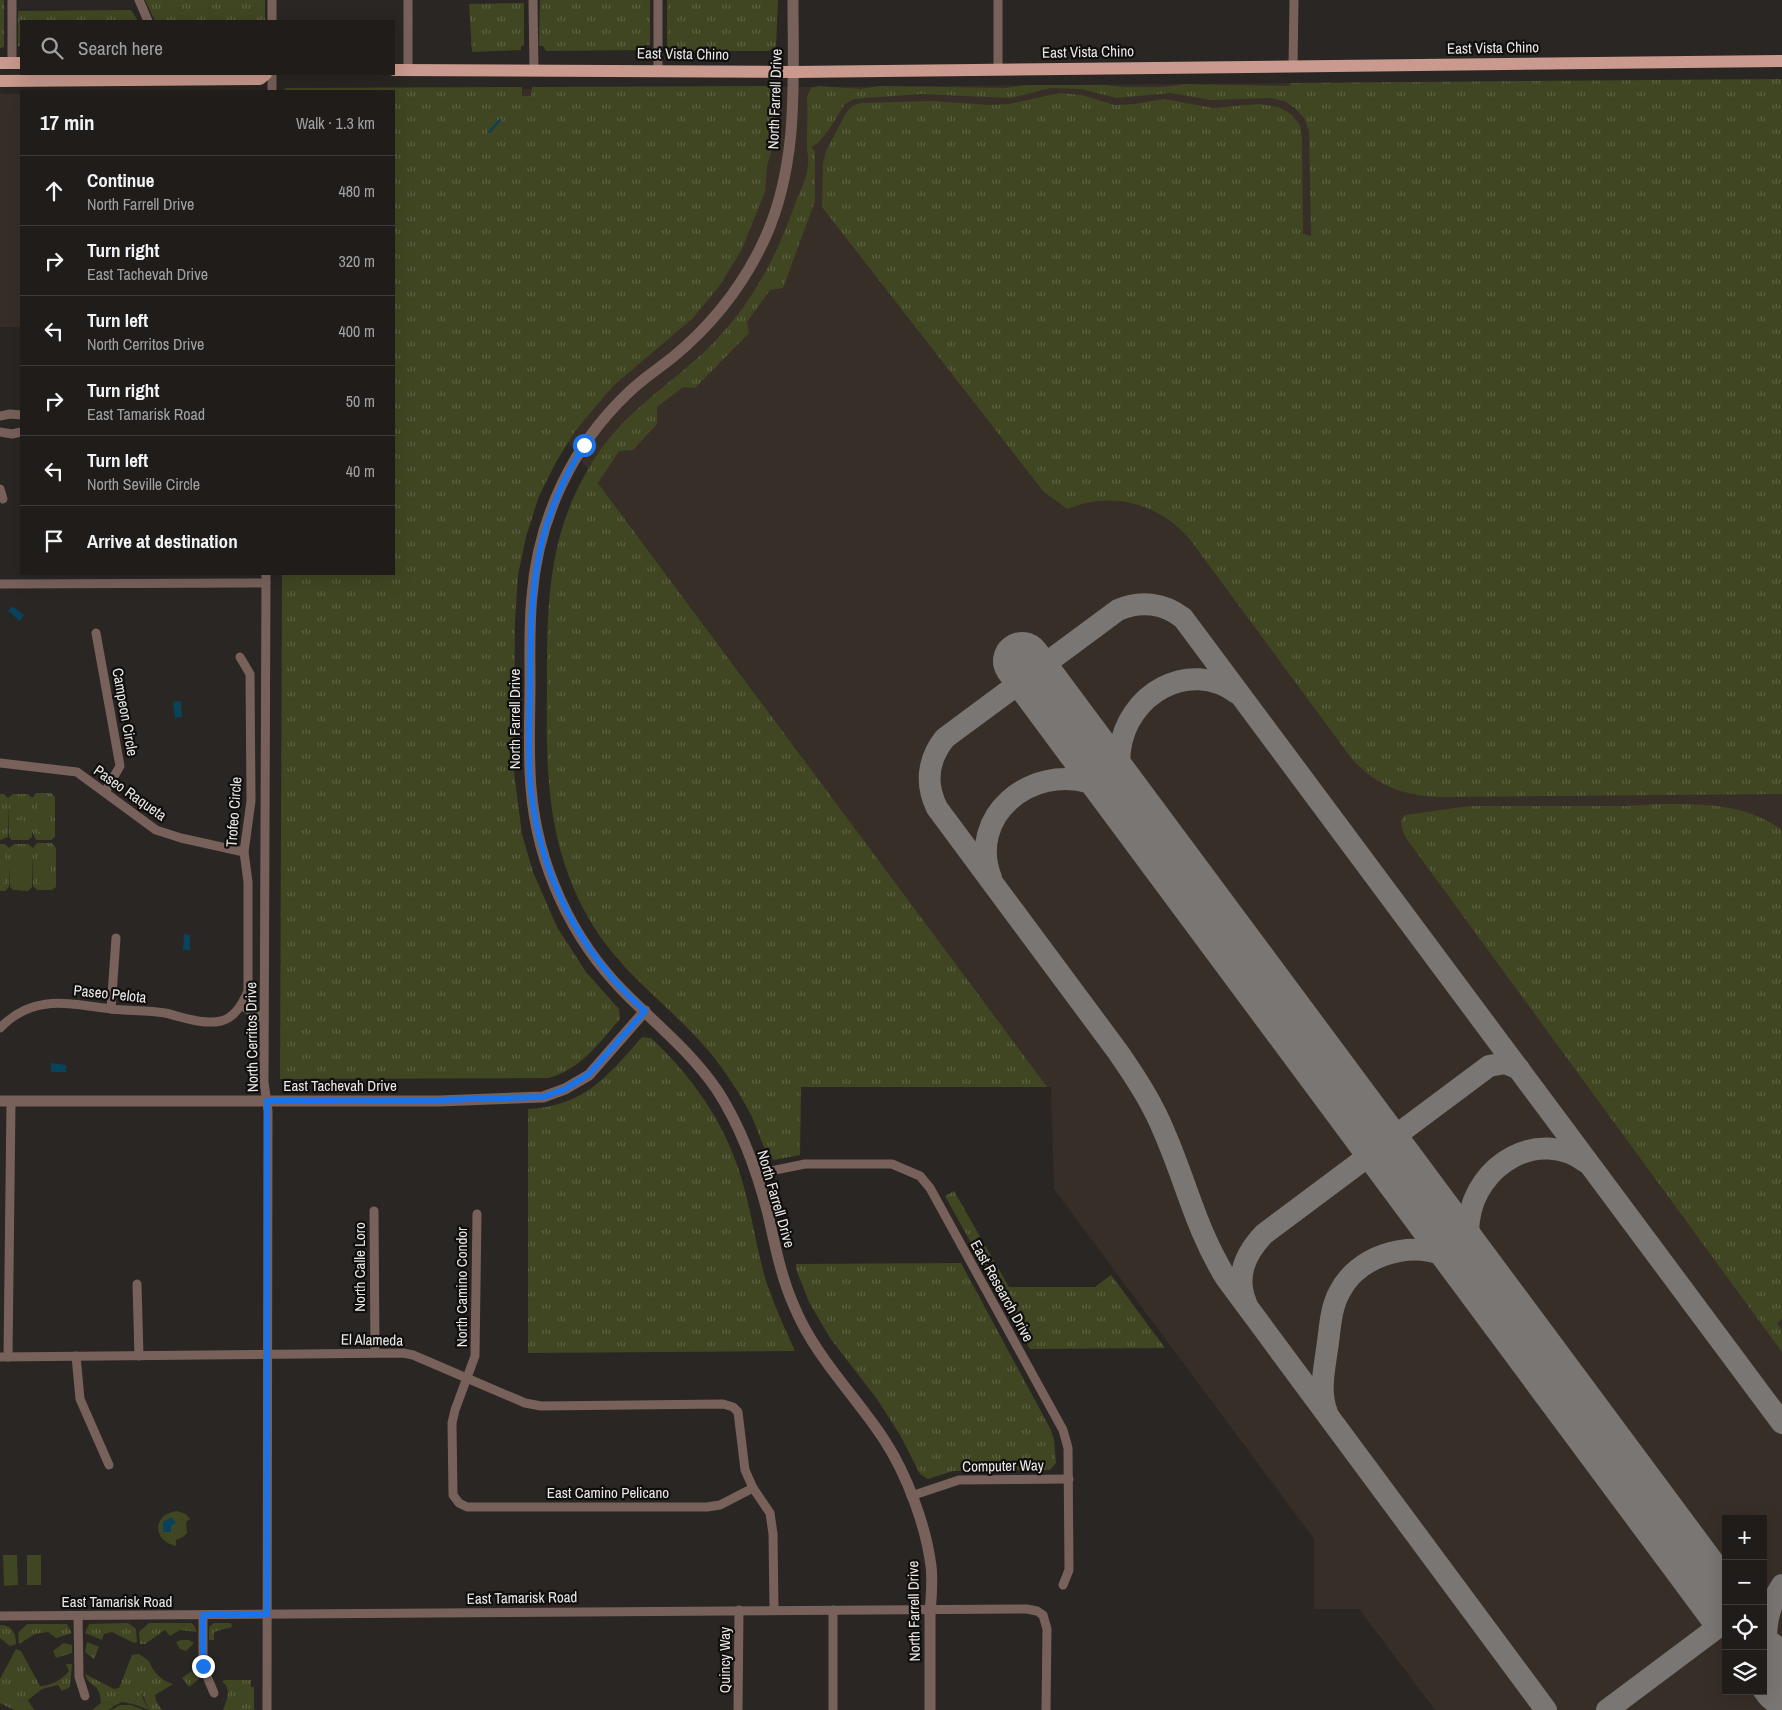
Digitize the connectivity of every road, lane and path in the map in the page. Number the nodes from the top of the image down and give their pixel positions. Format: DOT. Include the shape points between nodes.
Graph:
graph roads {
  1 [pos="12,0"];
  2 [pos="139,0"];
  3 [pos="272,0"];
  4 [pos="408,0"];
  5 [pos="533,0"];
  6 [pos="658,0"];
  7 [pos="793,0"];
  8 [pos="998,0"];
  9 [pos="1294,0"];
  10 [pos="148,20"];
  11 [pos="272,20"];
  12 [pos="1782,61"];
  13 [pos="11,63"];
  14 [pos="1293,66"];
  15 [pos="998,69"];
  16 [pos="395,70"];
  17 [pos="408,70"];
  18 [pos="534,70"];
  19 [pos="658,70"];
  20 [pos="792,72"];
  21 [pos="265,75"];
  22 [pos="272,75"];
  23 [pos="0,81"];
  24 [pos="272,90"];
  25 [pos="20,415"];
  26 [pos="0,416"];
  27 [pos="0,432"];
  28 [pos="20,432"];
  29 [pos="0,489"];
  30 [pos="3,499"];
  31 [pos="266,578"];
  32 [pos="0,584"];
  33 [pos="96,633"];
  34 [pos="240,657"];
  35 [pos="0,764"];
  36 [pos="105,792"];
  37 [pos="244,852"];
  38 [pos="116,938"];
  39 [pos="242,1006"];
  40 [pos="111,1009"];
  41 [pos="645,1011"];
  42 [pos="264,1019"];
  43 [pos="2,1022"];
  44 [pos="6,1101"];
  45 [pos="267,1101"];
  46 [pos="756,1174"];
  47 [pos="374,1211"];
  48 [pos="477,1214"];
  49 [pos="138,1284"];
  50 [pos="375,1353"];
  51 [pos="268,1355"];
  52 [pos="76,1356"];
  53 [pos="138,1356"];
  54 [pos="4,1357"];
  55 [pos="467,1379"];
  56 [pos="109,1465"];
  57 [pos="1069,1479"];
  58 [pos="753,1488"];
  59 [pos="911,1496"];
  60 [pos="459,1503"];
  61 [pos="1063,1585"];
  62 [pos="930,1609"];
  63 [pos="739,1610"];
  64 [pos="774,1610"];
  65 [pos="833,1610"];
  66 [pos="267,1614"];
  67 [pos="203,1615"];
  68 [pos="0,1616"];
  69 [pos="78,1616"];
  70 [pos="214,1693"];
  71 [pos="85,1696"];
  72 [pos="267,1710"];
  73 [pos="738,1710"];
  74 [pos="833,1710"];
  75 [pos="930,1710"];
  76 [pos="1046,1710"];
  1 -- 13 [label="street"];
  2 -- 10 [label="street"];
  3 -- 11 [label="street"];
  4 -- 17 [label="street"];
  5 -- 18 [label="street"];
  6 -- 19 [label="street"];
  7 -- 20 [label="street, North Farrell Drive"];
  8 -- 15 [label="street"];
  9 -- 14 [label="street"];
  12 -- 14 [label="main road, East Vista Chino"];
  14 -- 15 [label="main road, East Vista Chino"];
  15 -- 20 [label="main road, East Vista Chino"];
  16 -- 17 [label="main road, East Vista Chino"];
  17 -- 18 [label="main road, East Vista Chino"];
  18 -- 19 [label="main road, East Vista Chino"];
  19 -- 20 [label="main road, East Vista Chino"];
  20 -- 41 [label="street, North Farrell Drive" via="791,139 784,185 756,258 714,318 628,394 591,435 556,496 534,571 530,611 530,766 540,844 555,886 584,941 607,973"];
  21 -- 23 [label="main road" via="260,79"];
  22 -- 24 [label="street"];
  25 -- 26 [label="street"];
  27 -- 28 [label="street"];
  29 -- 30 [label="street"];
  31 -- 32 [label="street"];
  31 -- 42 [label="street, North Cerritos Drive"];
  33 -- 36 [label="street, Campeon Circle" via="120,766"];
  34 -- 37 [label="street, Trofeo Circle" via="250,674 251,801"];
  35 -- 36 [label="street, Paseo Raqueta" via="77,772"];
  36 -- 37 [label="street, Paseo Raqueta" via="156,830"];
  37 -- 39 [label="street, Trofeo Circle" via="248,882 249,956 248,991"];
  38 -- 40 [label="street"];
  39 -- 40 [label="street, Paseo Pelota" via="223,1021 201,1022 159,1012"];
  39 -- 42 [label="street"];
  40 -- 43 [label="street, Paseo Pelota" via="76,1003 40,1004"];
  41 -- 45 [label="street, East Tachevah Drive" via="589,1074 565,1089 543,1097"];
  41 -- 46 [label="street, North Farrell Drive" via="682,1046 715,1087 733,1118"];
  42 -- 45 [label="street, North Cerritos Drive"];
  44 -- 45 [label="street, East Tachevah Drive"];
  44 -- 54 [label="street"];
  45 -- 51 [label="street, North Cerritos Drive"];
  46 -- 57 [label="street, East Research Drive" via="806,1164 892,1164 920,1176 930,1188 1063,1430 1068,1448"];
  46 -- 59 [label="street, North Farrell Drive" via="792,1303 826,1363 898,1462"];
  47 -- 50 [label="street, North Calle Loro"];
  48 -- 55 [label="street, North Camino Condor" via="475,1356"];
  49 -- 53 [label="street"];
  50 -- 51 [label="street, El Alameda"];
  50 -- 55 [label="street, El Alameda" via="413,1355"];
  51 -- 53 [label="street, El Alameda"];
  51 -- 66 [label="street, North Cerritos Drive"];
  52 -- 53 [label="street, El Alameda"];
  52 -- 54 [label="street, El Alameda"];
  52 -- 56 [label="street" via="80,1399"];
  55 -- 58 [label="street, El Alameda" via="540,1406 723,1404 733,1407 741,1422 745,1470"];
  55 -- 60 [label="street, North Camino Condor" via="452,1423 453,1495"];
  57 -- 59 [label="street, Computer Way" via="959,1480"];
  57 -- 61 [label="street, East Research Drive" via="1069,1570"];
  58 -- 60 [label="street, East Camino Pelicano" via="707,1508 467,1507"];
  58 -- 64 [label="street" via="770,1513"];
  59 -- 62 [label="street, North Farrell Drive" via="931,1564"];
  62 -- 65 [label="street, East Tamarisk Road"];
  62 -- 75 [label="street, North Farrell Drive"];
  62 -- 76 [label="street, East Tamarisk Road" via="1027,1609 1043,1615 1047,1629"];
  63 -- 64 [label="street, East Tamarisk Road"];
  63 -- 66 [label="street, East Tamarisk Road"];
  63 -- 73 [label="street, Quincy Way"];
  64 -- 65 [label="street, East Tamarisk Road"];
  65 -- 74 [label="street"];
  66 -- 67 [label="street, East Tamarisk Road"];
  66 -- 72 [label="street, North Cerritos Drive"];
  67 -- 69 [label="street, East Tamarisk Road"];
  67 -- 70 [label="street" via="203,1667"];
  68 -- 69 [label="street, East Tamarisk Road"];
  69 -- 71 [label="street" via="79,1678"];
}
